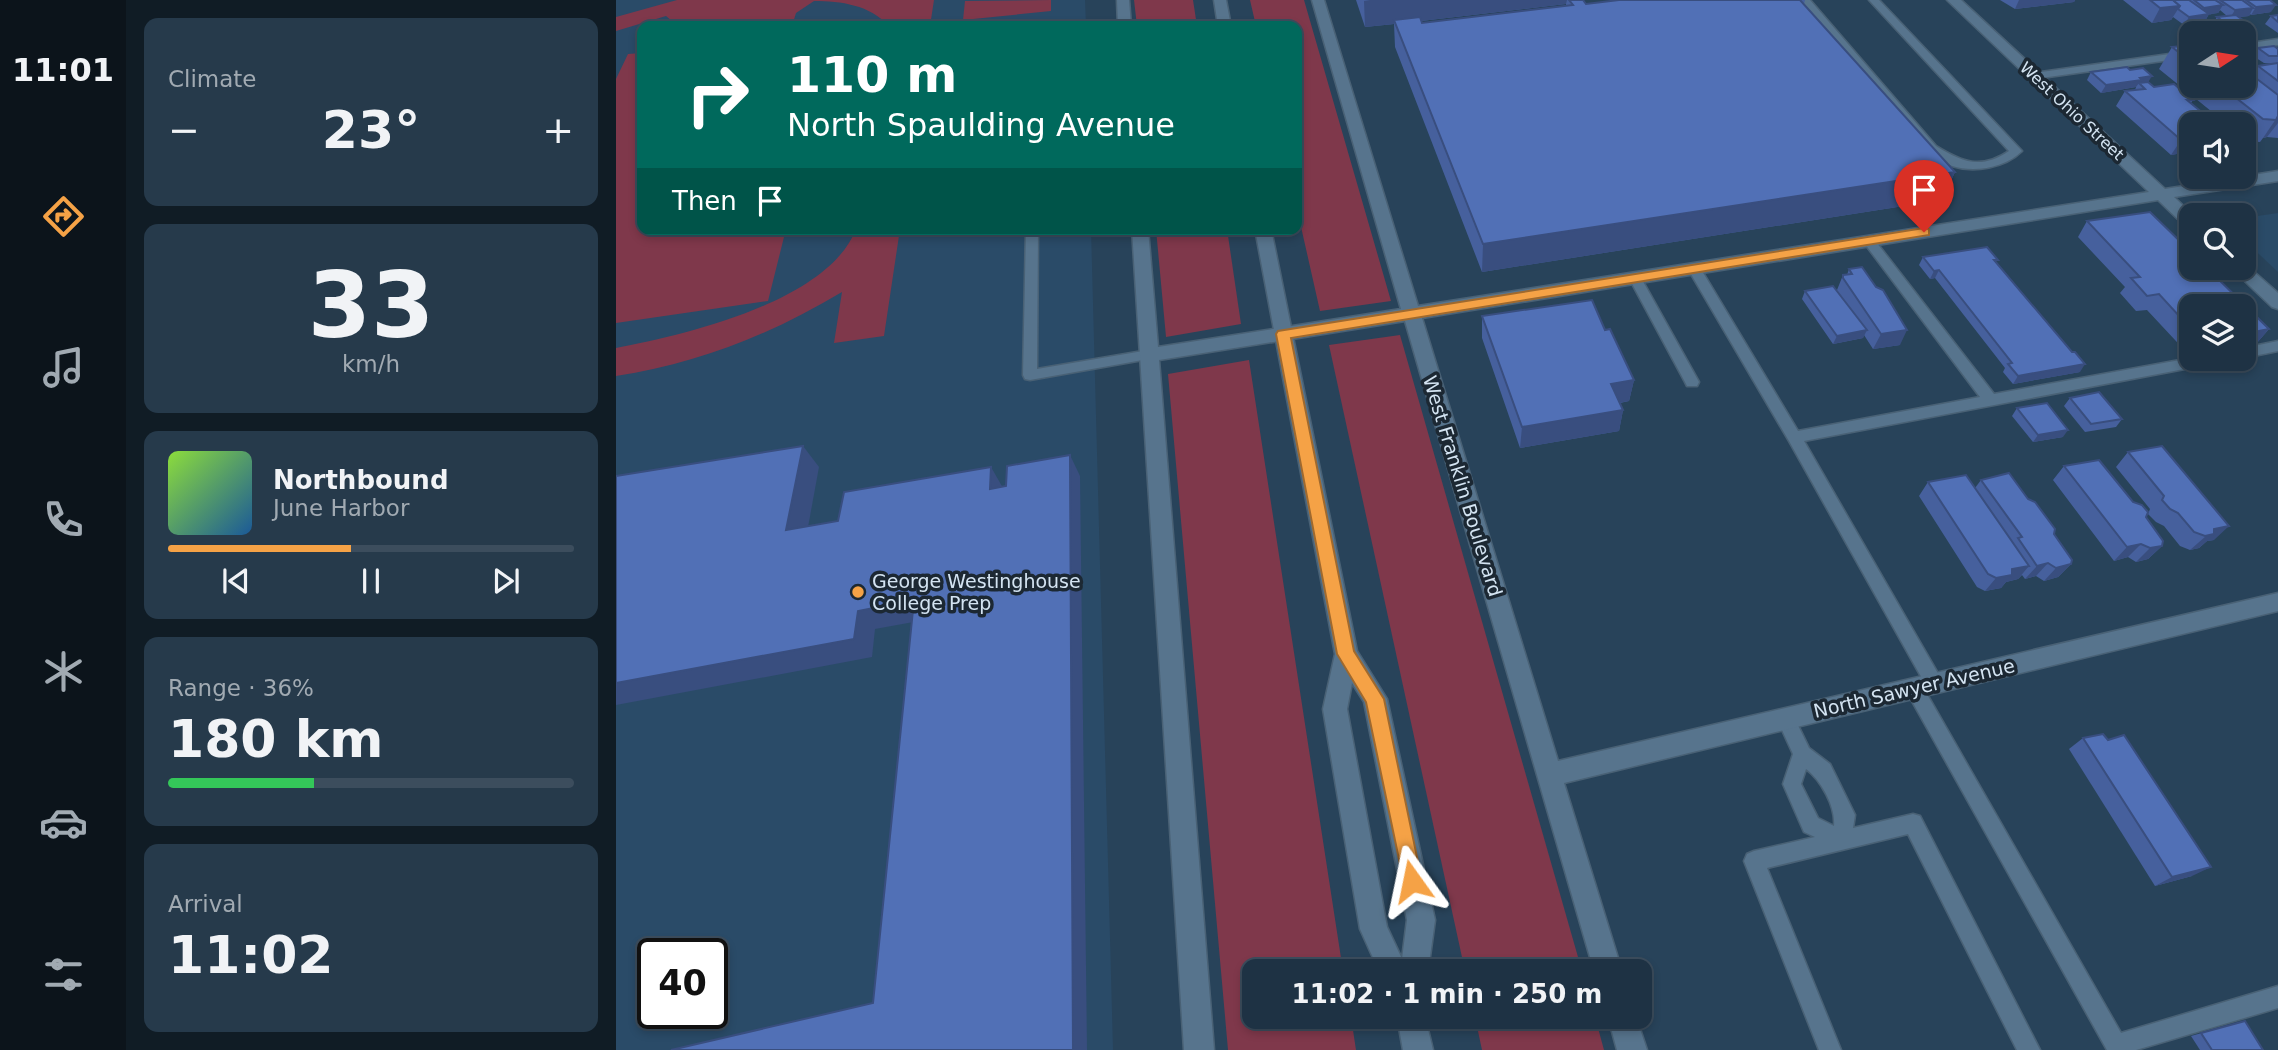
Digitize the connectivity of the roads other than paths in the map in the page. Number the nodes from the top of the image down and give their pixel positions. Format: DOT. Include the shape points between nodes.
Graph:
graph roads {
  1 [pos="1123,0"];
  2 [pos="1220,0"];
  3 [pos="1318,0"];
  4 [pos="1805,0"];
  5 [pos="1874,0"];
  6 [pos="1953,0"];
  7 [pos="1125,21"];
  8 [pos="1224,21"];
  9 [pos="2278,42"];
  10 [pos="2256,45"];
  11 [pos="2179,56"];
  12 [pos="2034,76"];
  13 [pos="2278,176"];
  14 [pos="2161,194"];
  15 [pos="2179,211"];
  16 [pos="1032,235"];
  17 [pos="1140,235"];
  18 [pos="1264,235"];
  19 [pos="1869,241"];
  20 [pos="1694,269"];
  21 [pos="1635,278"];
  22 [pos="2253,280"];
  23 [pos="2278,303"];
  24 [pos="1412,314"];
  25 [pos="1283,334"];
  26 [pos="2278,346"];
  27 [pos="2256,351"];
  28 [pos="1149,355"];
  29 [pos="2179,365"];
  30 [pos="1692,382"];
  31 [pos="1990,400"];
  32 [pos="1794,437"];
  33 [pos="2278,602"];
  34 [pos="1346,654"];
  35 [pos="1924,686"];
  36 [pos="1786,719"];
  37 [pos="1802,754"];
  38 [pos="1549,775"];
  39 [pos="1842,840"];
  40 [pos="1388,959"];
  41 [pos="1416,959"];
  42 [pos="1604,959"];
  43 [pos="2278,998"];
  44 [pos="1414,1029"];
  45 [pos="1626,1029"];
  46 [pos="2117,1047"];
  47 [pos="1199,1050"];
  48 [pos="1418,1050"];
  49 [pos="1632,1050"];
  50 [pos="1830,1050"];
  51 [pos="2029,1050"];
  1 -- 7 [label="street"];
  2 -- 8 [label="street"];
  3 -- 24 [label="street, West Franklin Boulevard"];
  4 -- 5 [label="lane" via="1932,148 1956,163 2006,160 2016,151"];
  6 -- 12 [label="street, West Ohio Street"];
  9 -- 10 [label="lane"];
  11 -- 12 [label="lane"];
  12 -- 14 [label="street, West Ohio Street"];
  13 -- 14 [label="street"];
  14 -- 15 [label="street, West Ohio Street"];
  14 -- 19 [label="street"];
  16 -- 28 [label="lane" via="1030,375"];
  17 -- 28 [label="street"];
  18 -- 25 [label="street"];
  19 -- 20 [label="street"];
  19 -- 31 [label="lane"];
  20 -- 21 [label="street"];
  20 -- 32 [label="lane"];
  21 -- 24 [label="street"];
  21 -- 30 [label="lane"];
  22 -- 23 [label="street"];
  24 -- 25 [label="street"];
  24 -- 38 [label="street, West Franklin Boulevard"];
  25 -- 28 [label="street"];
  25 -- 34 [label="street"];
  26 -- 27 [label="lane"];
  28 -- 47 [label="street"];
  29 -- 31 [label="lane"];
  31 -- 32 [label="lane"];
  32 -- 35 [label="lane"];
  33 -- 35 [label="street, North Sawyer Avenue"];
  34 -- 40 [label="street" via="1335,709 1374,929"];
  34 -- 41 [label="street" via="1375,699 1421,920"];
  35 -- 36 [label="street, North Sawyer Avenue"];
  35 -- 46 [label="lane"];
  36 -- 37 [label="lane"];
  36 -- 38 [label="street, North Sawyer Avenue"];
  37 -- 39 [label="lane" via="1823,770 1844,815"];
  37 -- 39 [label="lane" via="1793,784 1811,825"];
  38 -- 42 [label="street, West Franklin Boulevard"];
  39 -- 50 [label="lane" via="1754,861"];
  39 -- 51 [label="lane" via="1913,823"];
  43 -- 46 [label="lane"];
  44 -- 48 [label="street"];
  45 -- 49 [label="street"];
}
